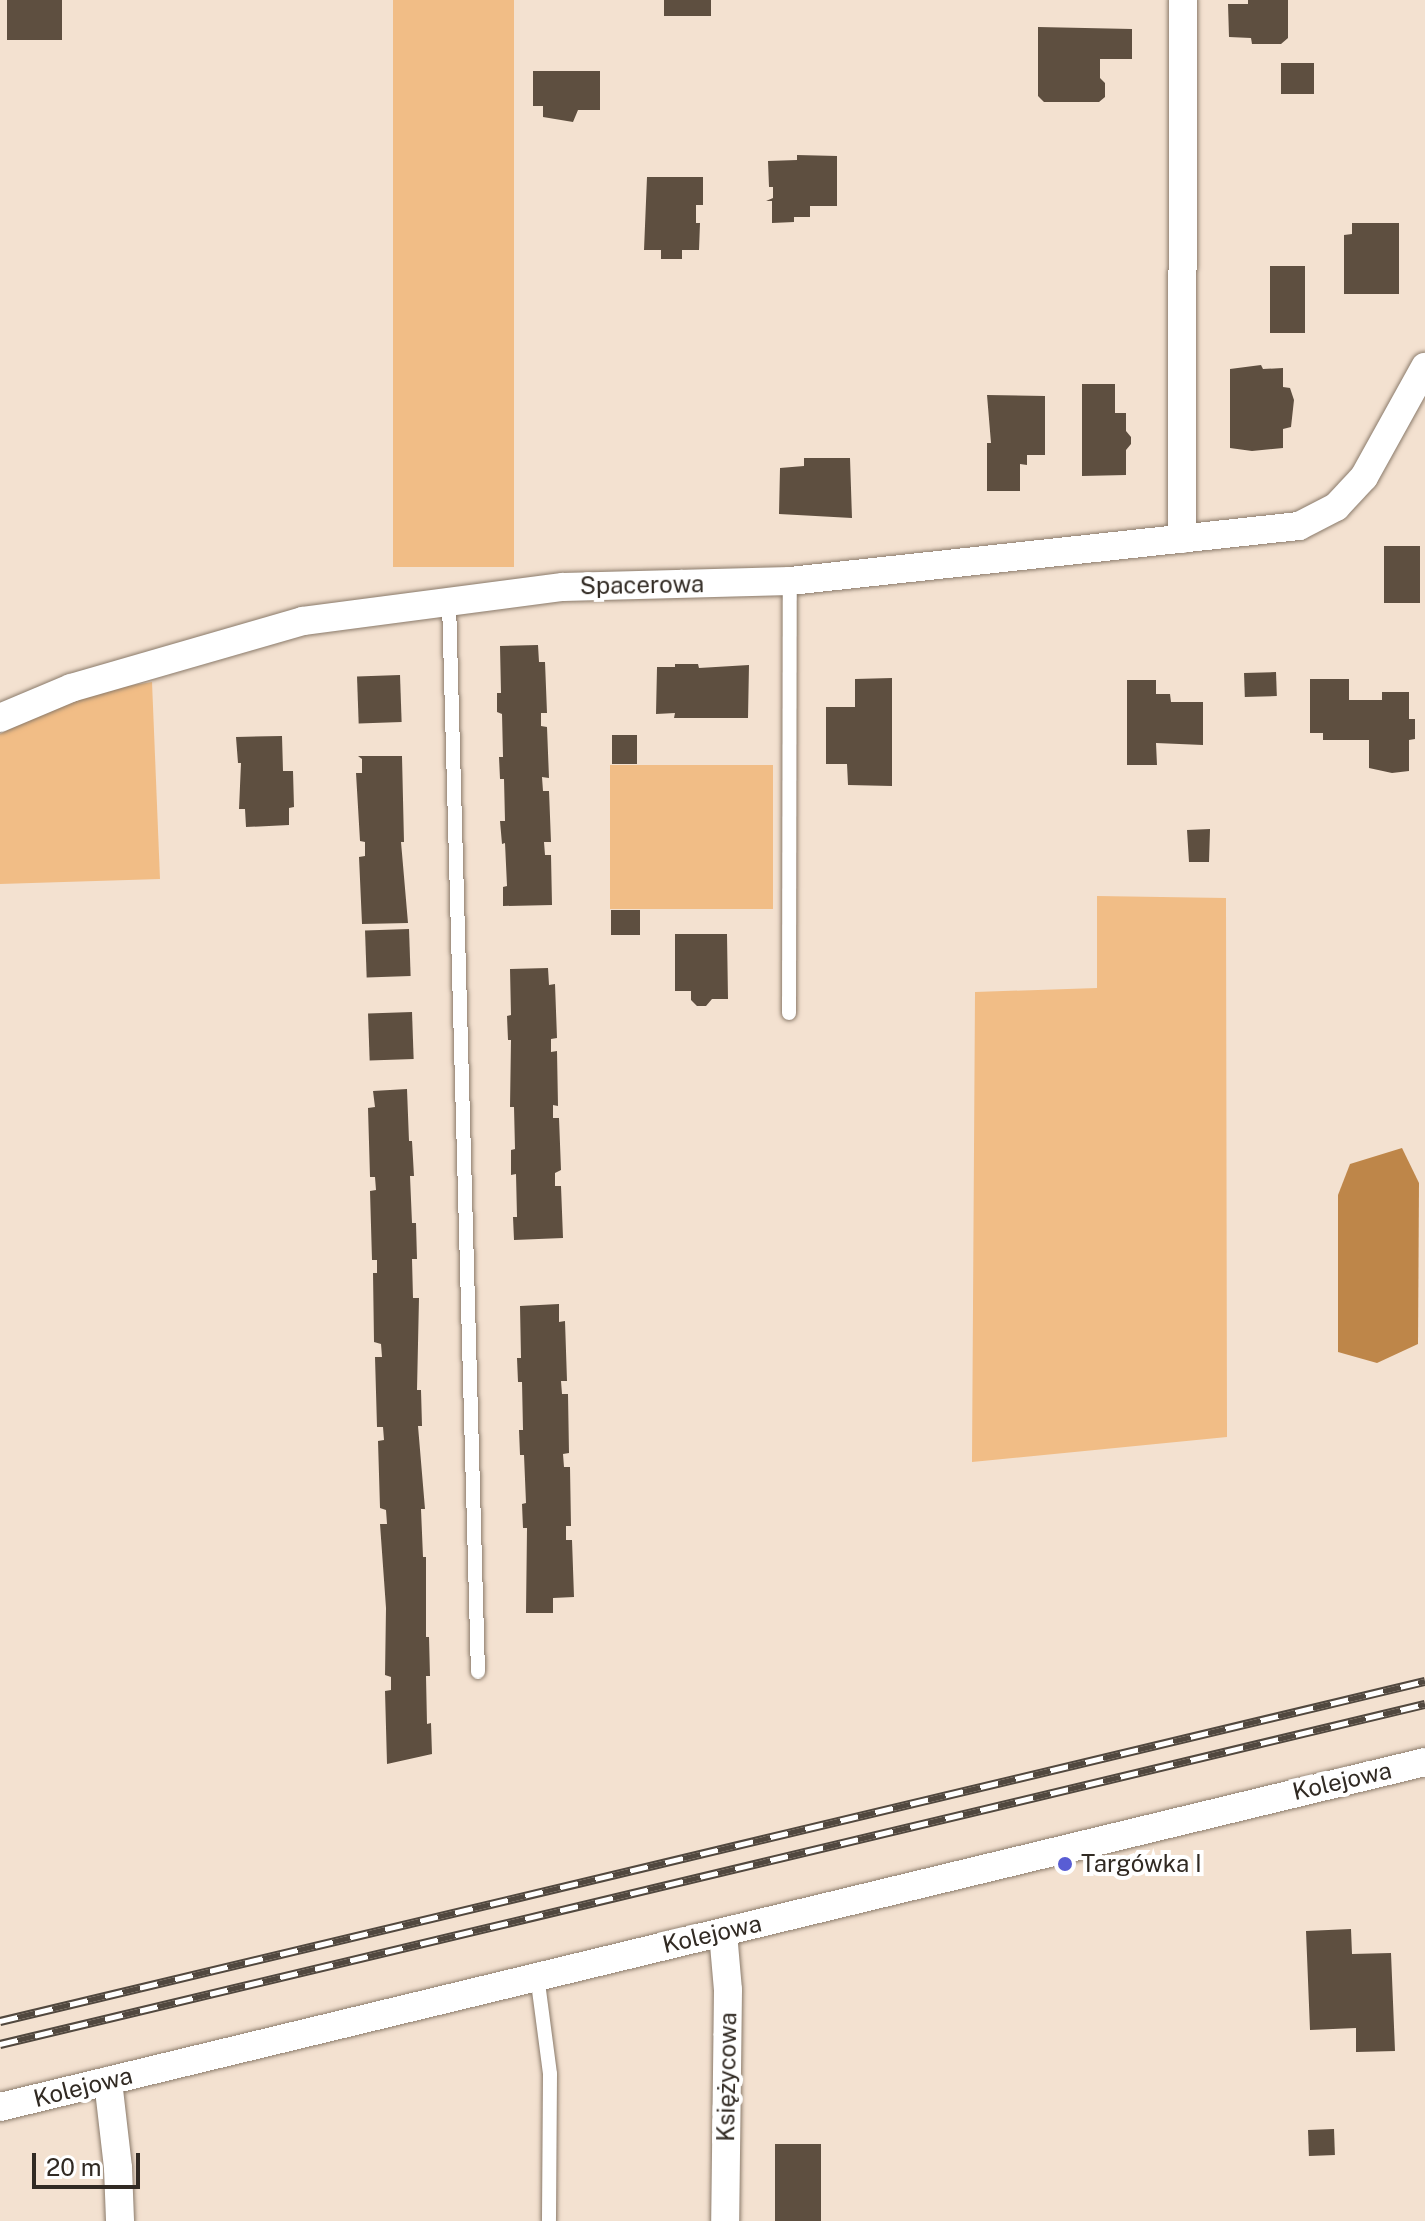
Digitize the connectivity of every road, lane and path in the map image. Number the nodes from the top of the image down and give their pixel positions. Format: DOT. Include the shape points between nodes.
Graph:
graph roads {
  1 [pos="1183,0"];
  2 [pos="1425,367"];
  3 [pos="1182,539"];
  4 [pos="790,581"];
  5 [pos="449,602"];
  6 [pos="0,718"];
  7 [pos="789,1013"];
  8 [pos="478,1672"];
  9 [pos="1425,1762"];
  10 [pos="723,1933"];
  11 [pos="537,1975"];
  12 [pos="108,2081"];
  13 [pos="0,2107"];
  14 [pos="120,2221"];
  15 [pos="549,2221"];
  16 [pos="725,2221"];
  1 -- 3 [label="street"];
  2 -- 3 [label="street, Spacerowa" via="1364,477 1336,507 1299,526"];
  3 -- 4 [label="street, Spacerowa"];
  4 -- 5 [label="street, Spacerowa" via="563,587"];
  4 -- 7 [label="lane"];
  5 -- 6 [label="street, Spacerowa" via="303,621 84,684"];
  5 -- 8 [label="lane"];
  9 -- 10 [label="street, Kolejowa"];
  10 -- 11 [label="street, Kolejowa"];
  10 -- 16 [label="street, Księżycowa" via="728,1990"];
  11 -- 12 [label="street, Kolejowa"];
  11 -- 15 [label="lane" via="550,2074"];
  12 -- 13 [label="street, Kolejowa"];
  12 -- 14 [label="street"];
}
